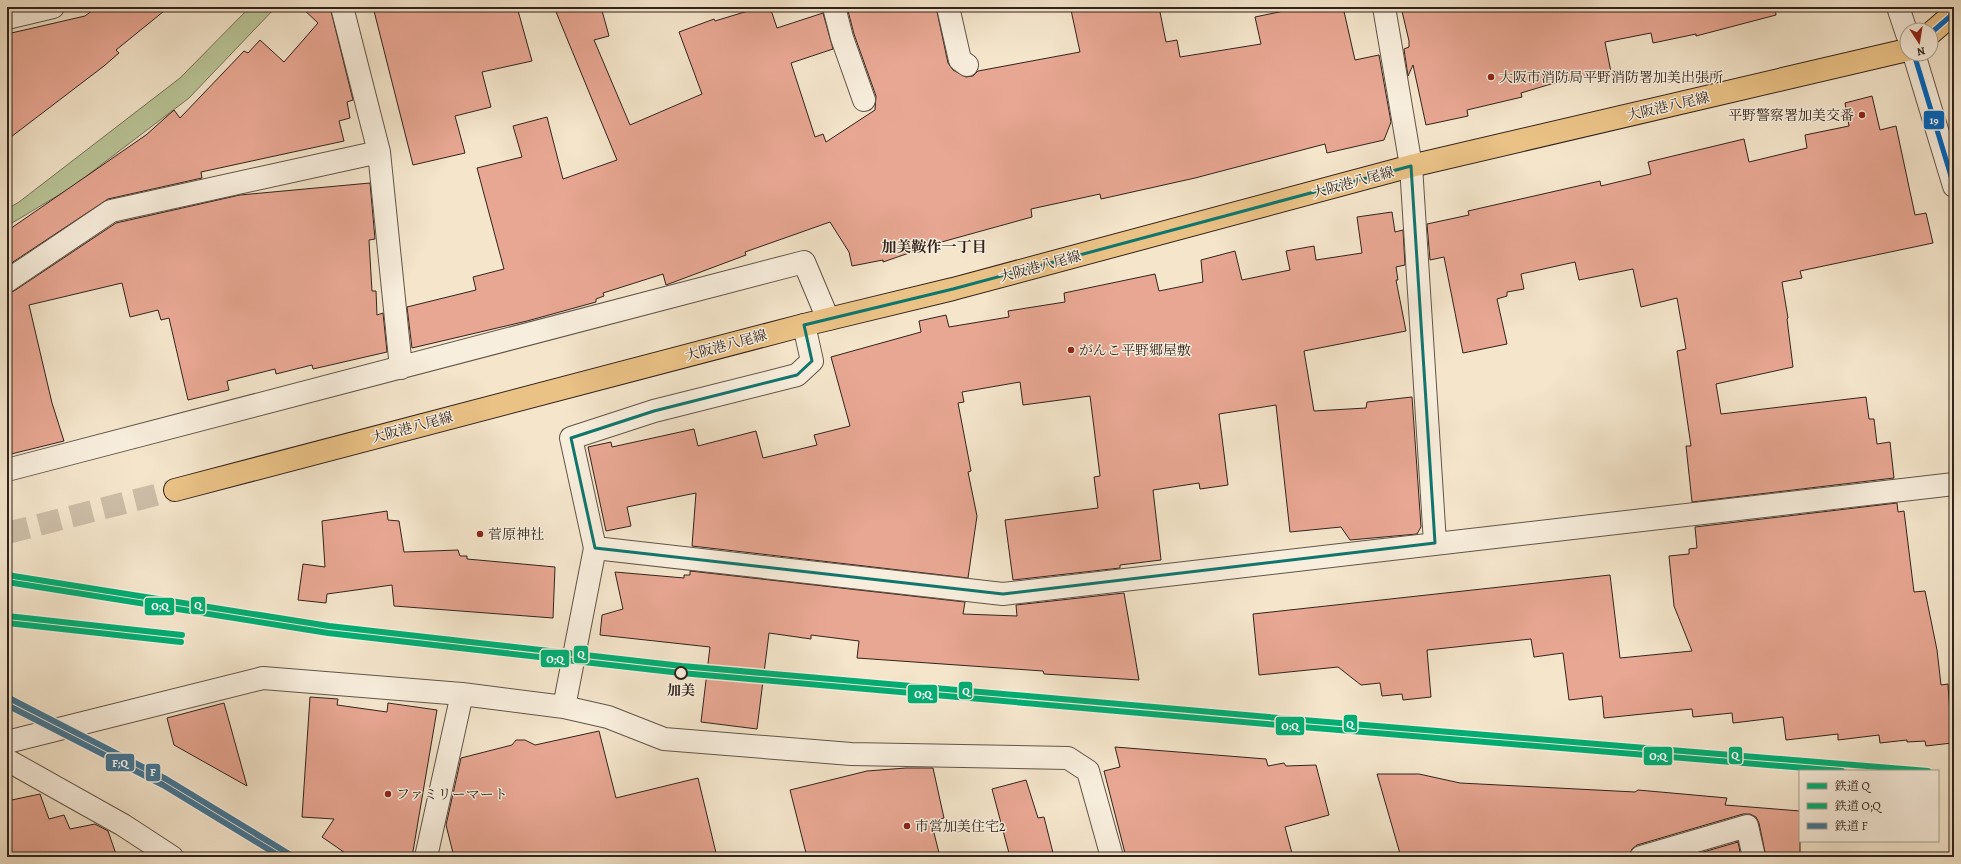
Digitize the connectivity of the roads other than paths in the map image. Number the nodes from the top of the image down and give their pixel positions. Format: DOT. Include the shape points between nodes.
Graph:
graph roads {
  1 [pos="342,7"];
  2 [pos="834,7"];
  3 [pos="948,7"];
  4 [pos="1384,7"];
  5 [pos="1898,7"];
  6 [pos="47,8"];
  7 [pos="1954,13"];
  8 [pos="7,18"];
  9 [pos="1903,22"];
  10 [pos="1939,26"];
  11 [pos="1899,52"];
  12 [pos="1916,62"];
  13 [pos="967,65"];
  14 [pos="864,100"];
  15 [pos="379,152"];
  16 [pos="1411,166"];
  17 [pos="1954,186"];
  18 [pos="7,281"];
  19 [pos="828,319"];
  20 [pos="804,325"];
  21 [pos="400,368"];
  22 [pos="7,470"];
  23 [pos="1954,484"];
  24 [pos="175,490"];
  25 [pos="1435,543"];
  26 [pos="595,548"];
  27 [pos="462,694"];
  28 [pos="564,707"];
  29 [pos="7,742"];
  30 [pos="7,760"];
  31 [pos="172,857"];
  32 [pos="426,857"];
  33 [pos="1112,857"];
  34 [pos="1641,857"];
  35 [pos="1754,857"];
  1 -- 15 [label="street"];
  2 -- 14 [label="street"];
  3 -- 13 [label="street" via="960,60"];
  4 -- 16 [label="street"];
  5 -- 9 [label="street"];
  6 -- 8 [label="street"];
  7 -- 10 [label="main road"];
  11 -- 16 [label="main road, 大阪港八尾線"];
  12 -- 17 [label="street"];
  15 -- 18 [label="street" via="111,211"];
  15 -- 21 [label="street"];
  16 -- 19 [label="main road, 大阪港八尾線" via="961,287"];
  16 -- 25 [label="street"];
  19 -- 20 [label="main road, 大阪港八尾線"];
  19 -- 21 [label="street" via="804,262"];
  20 -- 24 [label="main road, 大阪港八尾線"];
  20 -- 26 [label="street" via="812,361 797,375 654,411 571,438"];
  21 -- 22 [label="street"];
  23 -- 25 [label="street"];
  25 -- 26 [label="street" via="1004,594"];
  26 -- 28 [label="street"];
  27 -- 28 [label="street"];
  27 -- 29 [label="street" via="263,678"];
  27 -- 32 [label="street"];
  28 -- 33 [label="street" via="608,717 664,739 851,754 1068,758 1088,771"];
  30 -- 31 [label="street" via="123,825"];
  34 -- 35 [label="street" via="1747,826"];
}
